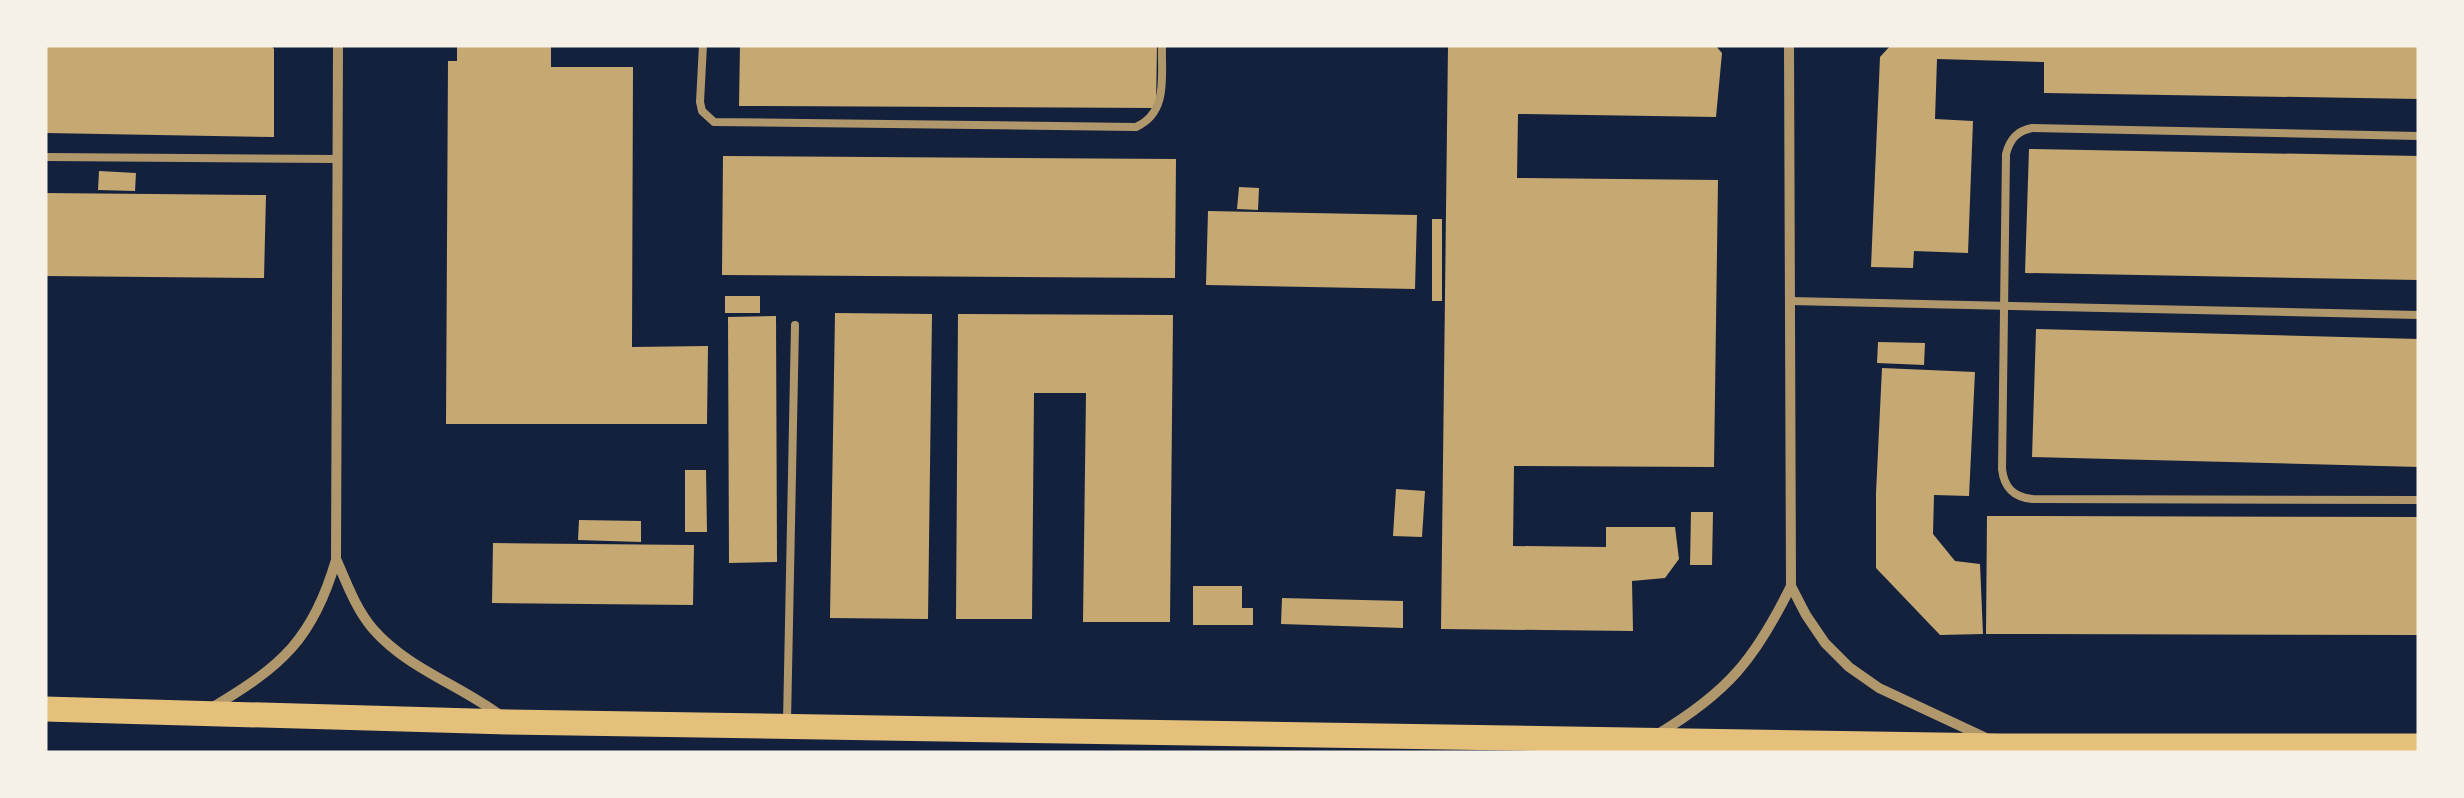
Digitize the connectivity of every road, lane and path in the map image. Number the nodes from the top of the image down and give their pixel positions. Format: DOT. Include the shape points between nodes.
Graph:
graph roads {
  1 [pos="338,45"];
  2 [pos="703,45"];
  3 [pos="1162,45"];
  4 [pos="1790,45"];
  5 [pos="2419,136"];
  6 [pos="45,157"];
  7 [pos="338,159"];
  8 [pos="1790,301"];
  9 [pos="2004,306"];
  10 [pos="2419,315"];
  11 [pos="796,325"];
  12 [pos="2419,500"];
  13 [pos="336,560"];
  14 [pos="1792,586"];
  15 [pos="50,711"];
  16 [pos="202,714"];
  17 [pos="508,722"];
  18 [pos="787,726"];
  19 [pos="1649,740"];
  20 [pos="2001,746"];
  21 [pos="2419,746"];
  1 -- 7 [label="street"];
  2 -- 3 [label="lane" via="700,102 714,122 1117,127 1136,127 1158,108"];
  4 -- 8 [label="street"];
  5 -- 9 [label="lane" via="2023,130 2006,154"];
  6 -- 7 [label="lane"];
  7 -- 13 [label="street"];
  8 -- 9 [label="lane"];
  8 -- 14 [label="street"];
  9 -- 10 [label="lane"];
  9 -- 12 [label="lane" via="2002,468 2007,487 2022,498"];
  11 -- 18 [label="lane"];
  13 -- 16 [label="street" via="312,624 291,651"];
  13 -- 17 [label="street" via="372,628 406,658"];
  14 -- 19 [label="street" via="1749,659 1721,690"];
  14 -- 20 [label="street" via="1825,643 1849,667 1878,688"];
  15 -- 16 [label="main road"];
  16 -- 17 [label="main road"];
  17 -- 18 [label="main road"];
  18 -- 19 [label="main road"];
  19 -- 20 [label="main road"];
  20 -- 21 [label="main road"];
}
